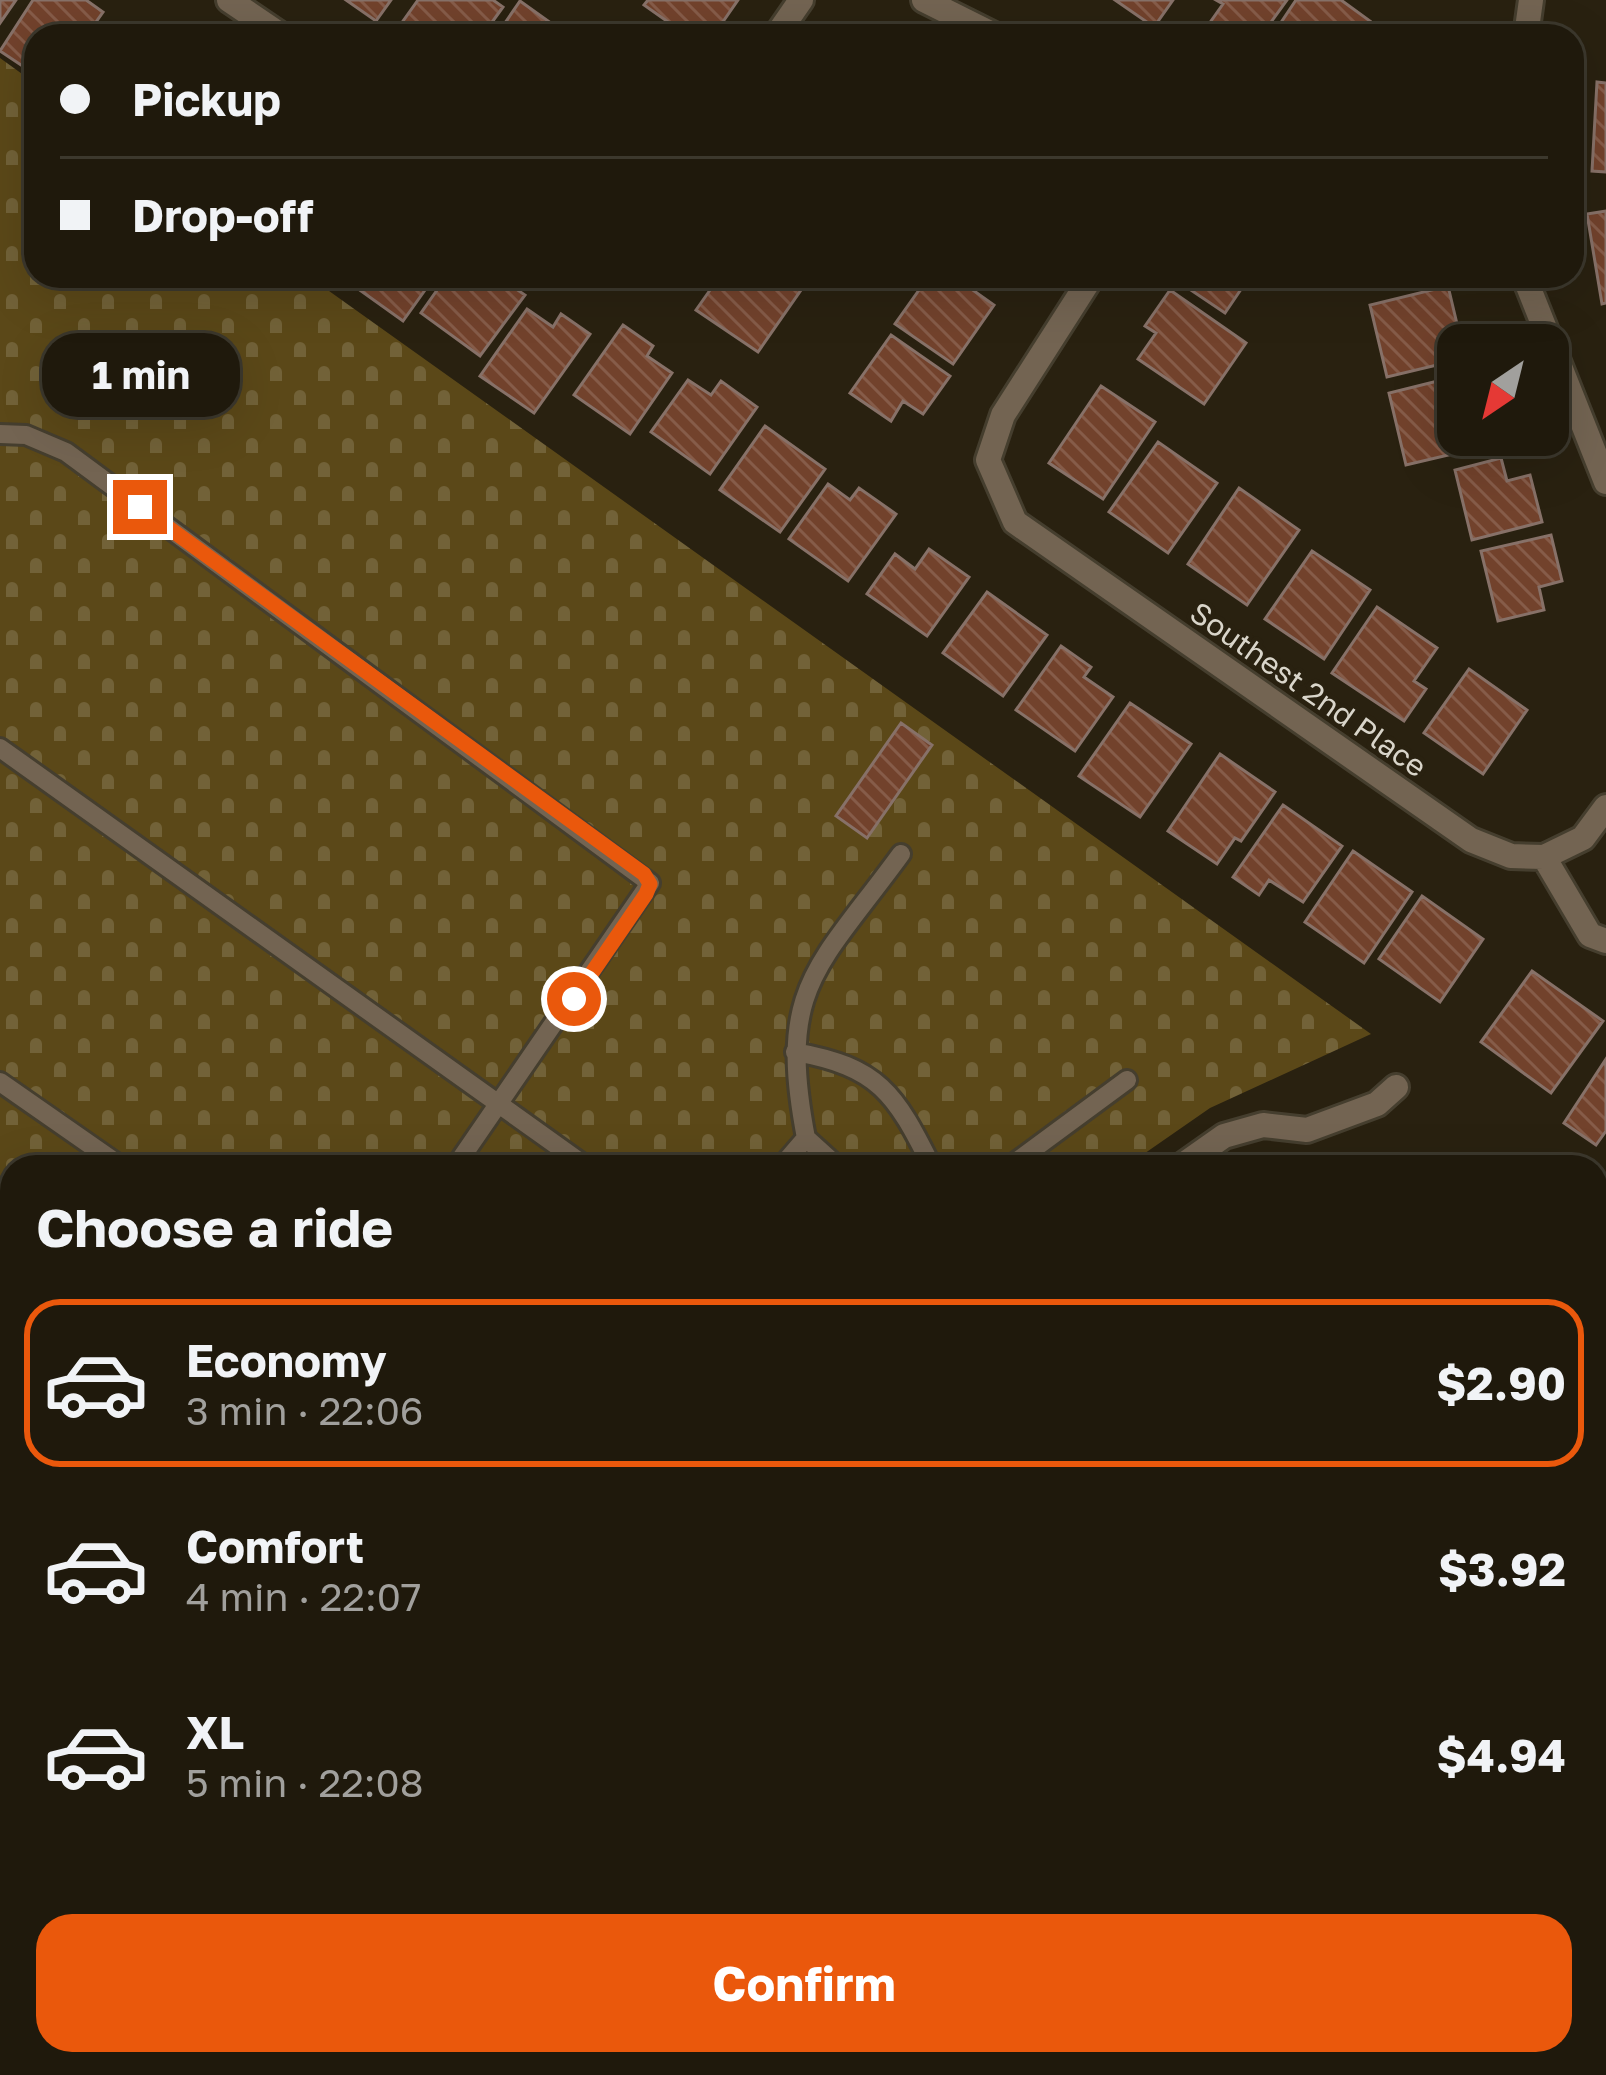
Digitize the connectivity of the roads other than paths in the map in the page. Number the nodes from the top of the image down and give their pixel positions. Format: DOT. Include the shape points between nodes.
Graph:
graph roads {
  1 [pos="230,0"];
  2 [pos="924,0"];
  3 [pos="265,24"];
  4 [pos="972,24"];
  5 [pos="1083,288"];
  6 [pos="1529,288"];
  7 [pos="0,434"];
  8 [pos="1606,482"];
  9 [pos="0,748"];
  10 [pos="1606,807"];
  11 [pos="902,854"];
  12 [pos="1544,856"];
  13 [pos="1606,940"];
  14 [pos="795,1052"];
  15 [pos="1127,1080"];
  16 [pos="0,1082"];
  17 [pos="1396,1088"];
  18 [pos="502,1104"];
  19 [pos="806,1138"];
  20 [pos="105,1155"];
  21 [pos="464,1155"];
  22 [pos="570,1155"];
  23 [pos="791,1155"];
  24 [pos="825,1155"];
  25 [pos="925,1155"];
  26 [pos="1025,1155"];
  27 [pos="1197,1155"];
  1 -- 3 [label="street"];
  2 -- 4 [label="street"];
  5 -- 12 [label="street, Southest 2nd Place" via="1003,415 988,460 1015,522 1471,840 1511,856"];
  6 -- 8 [label="street"];
  7 -- 18 [label="lane" via="66,452 644,874 646,894"];
  9 -- 18 [label="lane"];
  10 -- 12 [label="street" via="1582,838"];
  11 -- 14 [label="lane" via="806,982"];
  12 -- 13 [label="street" via="1589,935"];
  14 -- 19 [label="lane"];
  14 -- 25 [label="lane" via="845,1061 883,1084"];
  15 -- 26 [label="lane"];
  16 -- 20 [label="lane"];
  17 -- 27 [label="street" via="1307,1130 1263,1125 1224,1136"];
  18 -- 21 [label="lane"];
  18 -- 22 [label="lane"];
  19 -- 23 [label="lane"];
  19 -- 24 [label="lane"];
}
